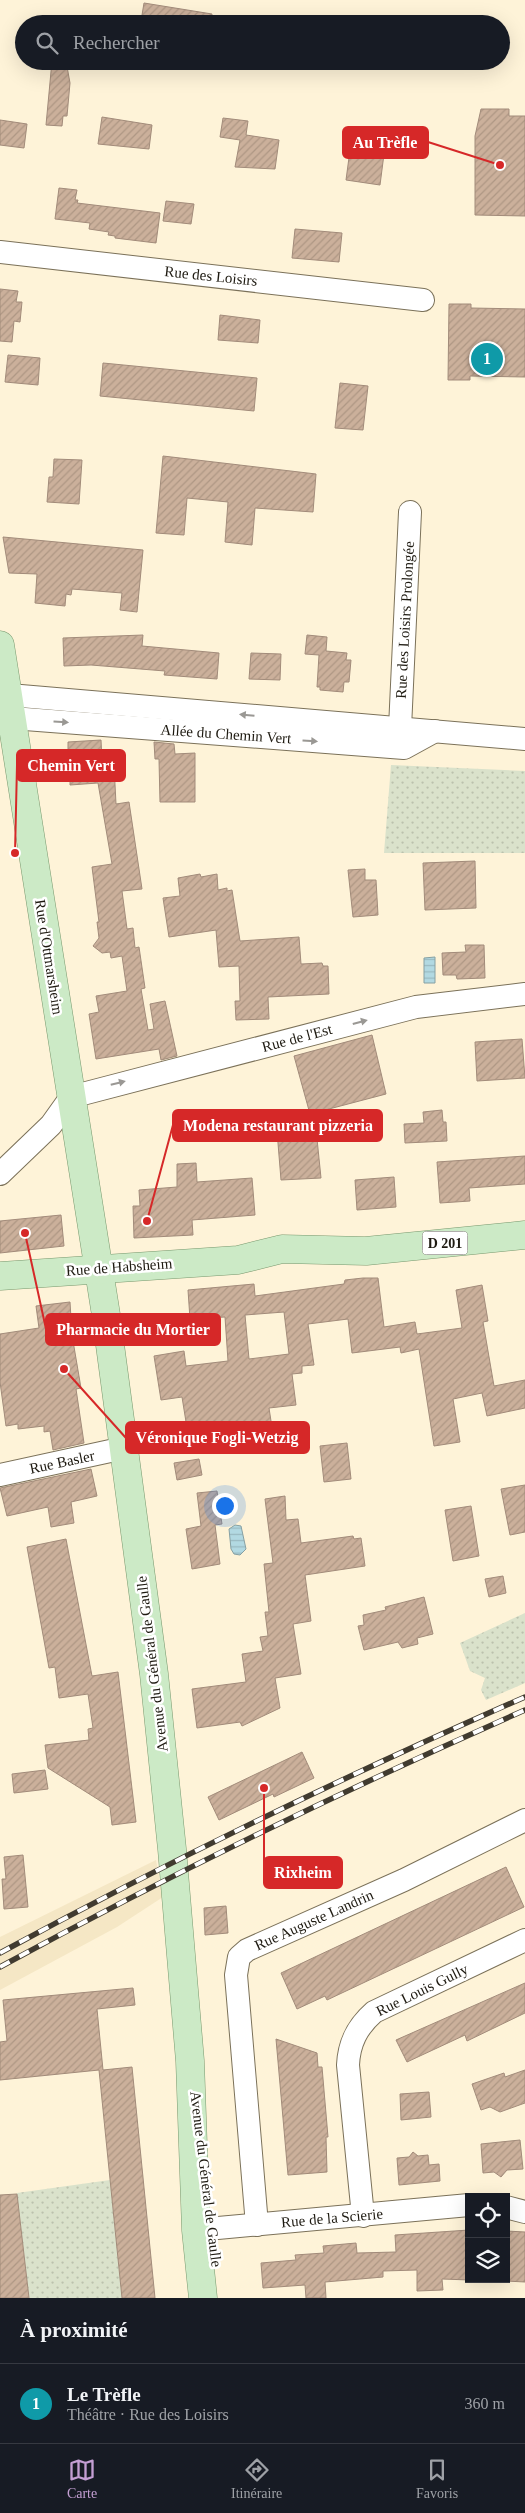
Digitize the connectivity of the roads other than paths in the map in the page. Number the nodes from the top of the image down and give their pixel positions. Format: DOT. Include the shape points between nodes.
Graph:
graph roads {
  1 [pos="0,252"];
  2 [pos="423,300"];
  3 [pos="410,512"];
  4 [pos="0,645"];
  5 [pos="11,706"];
  6 [pos="400,728"];
  7 [pos="435,731"];
  8 [pos="525,739"];
  9 [pos="525,994"];
  10 [pos="71,1097"];
  11 [pos="0,1174"];
  12 [pos="525,1235"];
  13 [pos="99,1268"];
  14 [pos="0,1276"];
  15 [pos="124,1448"];
  16 [pos="0,1475"];
  17 [pos="525,1820"];
  18 [pos="525,1940"];
  19 [pos="465,2205"];
  20 [pos="510,2208"];
  21 [pos="525,2212"];
  22 [pos="363,2216"];
  23 [pos="257,2225"];
  24 [pos="205,2230"];
  25 [pos="203,2298"];
  26 [pos="220,2298"];
  1 -- 2 [label="street, Rue des Loisirs"];
  3 -- 6 [label="street, Rue des Loisirs Prolongée"];
  4 -- 5 [label="main road, Rue d'Ottmarsheim"];
  6 -- 5 [label="street, Allée du Chemin Vert, one-way"];
  5 -- 7 [label="street, Allée du Chemin Vert, one-way" via="404,748"];
  5 -- 10 [label="main road, Rue d'Ottmarsheim"];
  6 -- 7 [label="street, Allée du Chemin Vert"];
  7 -- 8 [label="street, Allée du Chemin Vert"];
  10 -- 9 [label="street, Rue de l'Est, one-way" via="416,1007"];
  10 -- 11 [label="street" via="51,1125"];
  10 -- 13 [label="main road, Rue d'Ottmarsheim"];
  12 -- 13 [label="main road, Rue de Habsheim / D 201" via="366,1251 289,1266 263,1267 238,1260"];
  13 -- 14 [label="main road, Rue de Habsheim / D 201"];
  13 -- 15 [label="main road, Avenue du Général de Gaulle"];
  15 -- 16 [label="street, Rue Basler"];
  15 -- 24 [label="main road, Avenue du Général de Gaulle" via="161,1730"];
  17 -- 23 [label="street, Rue Auguste Landrin" via="404,1880 247,1950 239,1957 236,1976"];
  18 -- 22 [label="street, Rue Louis Gully" via="374,2012 356,2032 348,2065"];
  19 -- 22 [label="street, Rue de la Scierie"];
  20 -- 21 [label="street"];
  22 -- 23 [label="street, Rue de la Scierie"];
  23 -- 24 [label="street, Rue de la Scierie"];
  24 -- 25 [label="main road, Avenue du Général de Gaulle"];
  24 -- 26 [label="main road, Avenue du Général de Gaulle"];
}
